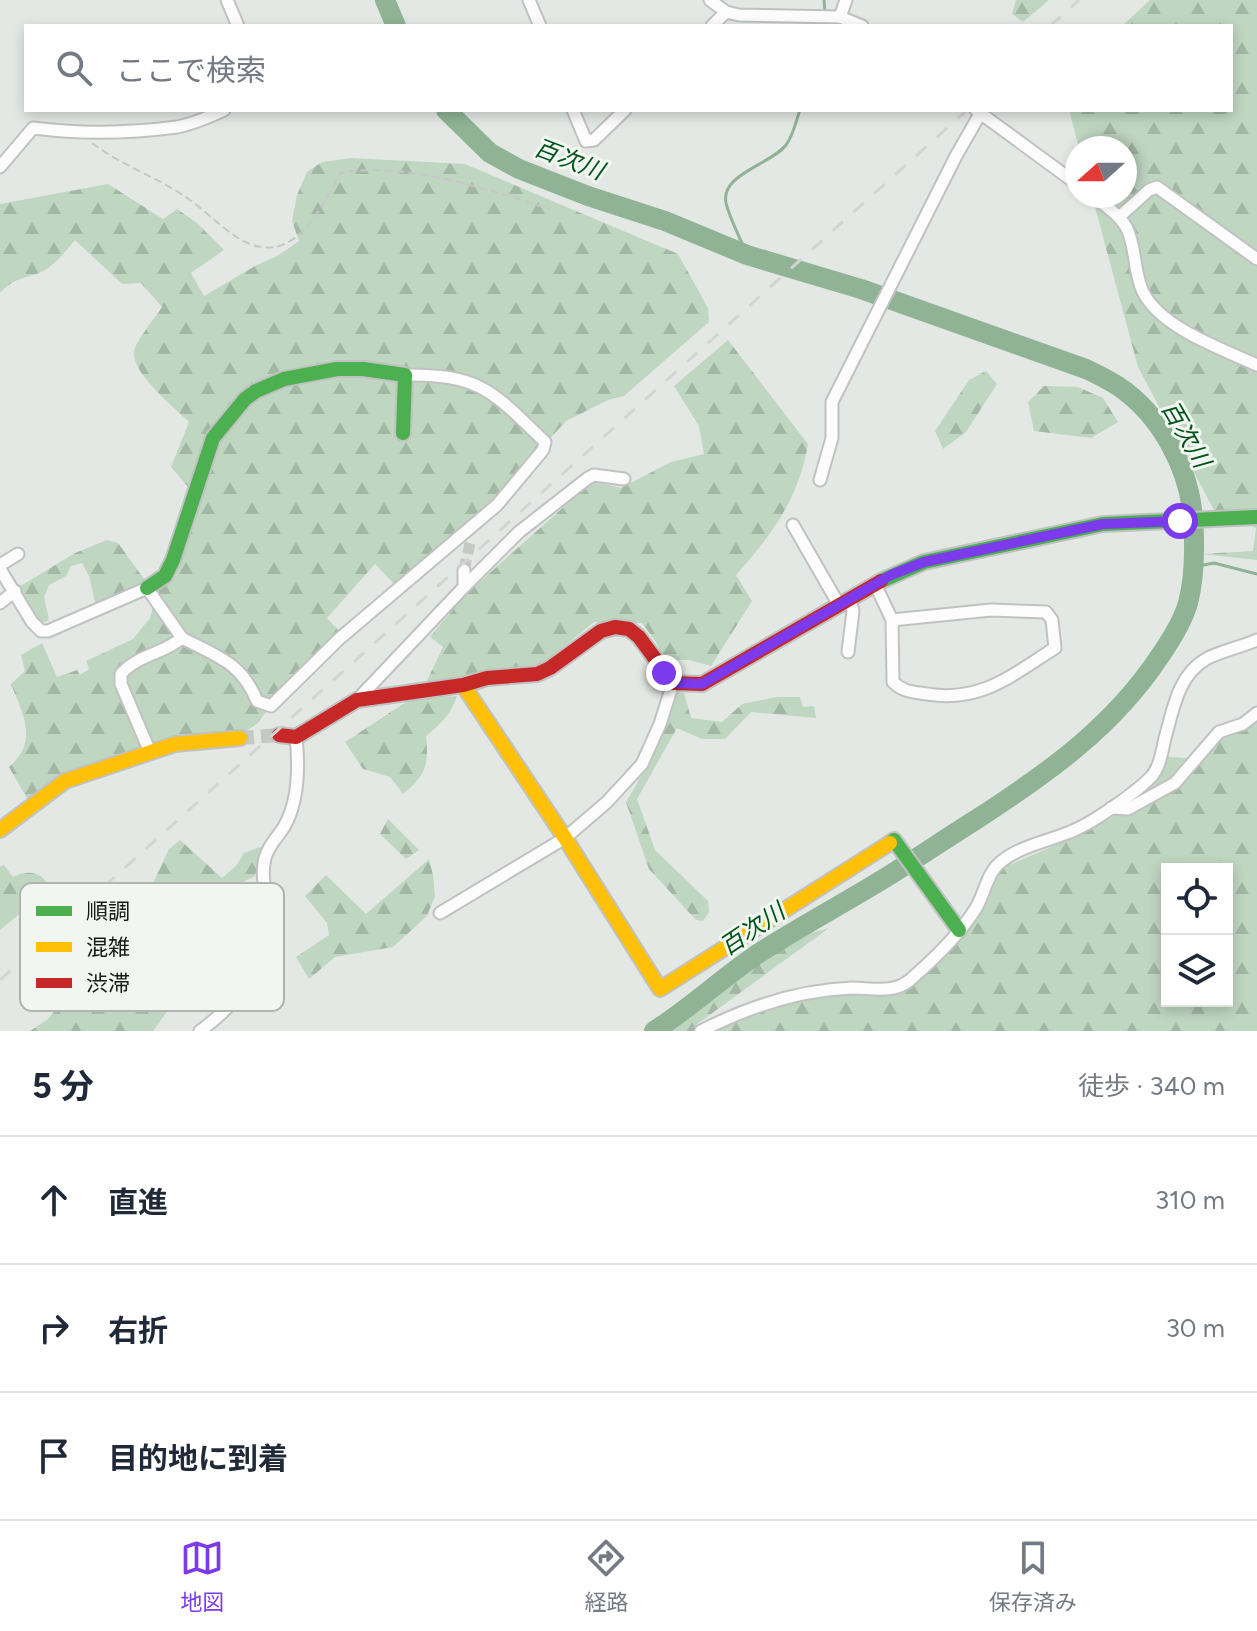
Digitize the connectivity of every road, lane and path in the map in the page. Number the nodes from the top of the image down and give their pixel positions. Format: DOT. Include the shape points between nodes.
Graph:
graph roads {
  1 [pos="227,0"];
  2 [pos="529,0"];
  3 [pos="710,0"];
  4 [pos="846,0"];
  5 [pos="726,12"];
  6 [pos="830,17"];
  7 [pos="237,24"];
  8 [pos="539,24"];
  9 [pos="714,24"];
  10 [pos="855,24"];
  11 [pos="219,112"];
  12 [pos="574,112"];
  13 [pos="623,112"];
  14 [pos="978,112"];
  15 [pos="91,143"];
  16 [pos="0,167"];
  17 [pos="1065,175"];
  18 [pos="1108,208"];
  19 [pos="549,209"];
  20 [pos="1119,217"];
  21 [pos="1257,259"];
  22 [pos="1257,365"];
  23 [pos="405,375"];
  24 [pos="403,433"];
  25 [pos="624,479"];
  26 [pos="820,480"];
  27 [pos="1257,517"];
  28 [pos="793,525"];
  29 [pos="18,554"];
  30 [pos="0,567"];
  31 [pos="464,570"];
  32 [pos="875,584"];
  33 [pos="464,587"];
  34 [pos="147,588"];
  35 [pos="15,591"];
  36 [pos="845,602"];
  37 [pos="0,603"];
  38 [pos="892,620"];
  39 [pos="182,638"];
  40 [pos="1257,640"];
  41 [pos="848,652"];
  42 [pos="673,683"];
  43 [pos="463,685"];
  44 [pos="357,700"];
  45 [pos="1257,713"];
  46 [pos="279,735"];
  47 [pos="296,737"];
  48 [pos="240,738"];
  49 [pos="150,752"];
  50 [pos="1111,808"];
  51 [pos="0,830"];
  52 [pos="565,838"];
  53 [pos="265,883"];
  54 [pos="440,913"];
  55 [pos="959,930"];
  56 [pos="225,1011"];
  57 [pos="200,1031"];
  58 [pos="701,1031"];
  1 -- 7 [label="street"];
  2 -- 8 [label="street"];
  3 -- 5 [label="street"];
  4 -- 6 [label="street"];
  5 -- 6 [label="street"];
  5 -- 9 [label="street"];
  6 -- 10 [label="street"];
  11 -- 16 [label="street" via="173,128 33,128"];
  12 -- 13 [label="street" via="586,141 594,140"];
  14 -- 17 [label="street"];
  14 -- 26 [label="street" via="832,402 832,438"];
  15 -- 19 [label="path" via="181,194 235,237 268,250 288,244 308,225 340,173 352,170 426,175"];
  18 -- 20 [label="street"];
  20 -- 21 [label="street" via="1157,187"];
  20 -- 22 [label="street" via="1153,305 1177,326"];
  23 -- 24 [label="street"];
  23 -- 34 [label="street" via="349,368 289,376 247,396 213,438 173,560 165,576"];
  23 -- 39 [label="street" via="465,379 483,388 545,442 543,450 472,533 374,608 271,706 257,701 241,672"];
  25 -- 33 [label="street" via="588,478 519,532"];
  27 -- 32 [label="street" via="1103,524 924,562"];
  28 -- 36 [label="street"];
  29 -- 30 [label="street"];
  30 -- 35 [label="street"];
  31 -- 33 [label="street"];
  32 -- 36 [label="street"];
  32 -- 38 [label="street"];
  33 -- 44 [label="street"];
  34 -- 35 [label="street" via="48,631 32,622"];
  34 -- 39 [label="street"];
  35 -- 37 [label="street"];
  36 -- 41 [label="street" via="853,611"];
  36 -- 42 [label="street" via="702,684"];
  38 -- 38 [label="street" via="991,610 1046,612 1055,648 994,687 966,695 902,690 893,682"];
  39 -- 49 [label="street" via="135,661 121,674"];
  40 -- 50 [label="street" via="1205,660 1187,676 1152,777"];
  42 -- 43 [label="street" via="639,637 615,627 537,674"];
  42 -- 52 [label="street" via="636,773"];
  43 -- 44 [label="street"];
  43 -- 52 [label="street"];
  44 -- 47 [label="street"];
  45 -- 50 [label="street" via="1219,732 1175,783 1128,809"];
  46 -- 47 [label="street"];
  47 -- 53 [label="street" via="299,763 293,802 285,826 270,843"];
  48 -- 49 [label="street" via="175,744"];
  49 -- 51 [label="street" via="65,781"];
  50 -- 55 [label="street" via="999,863"];
  52 -- 54 [label="street"];
  52 -- 55 [label="street" via="660,989 894,840"];
  55 -- 58 [label="street" via="909,982 896,988 851,988 783,999"];
  56 -- 57 [label="street"];
}
